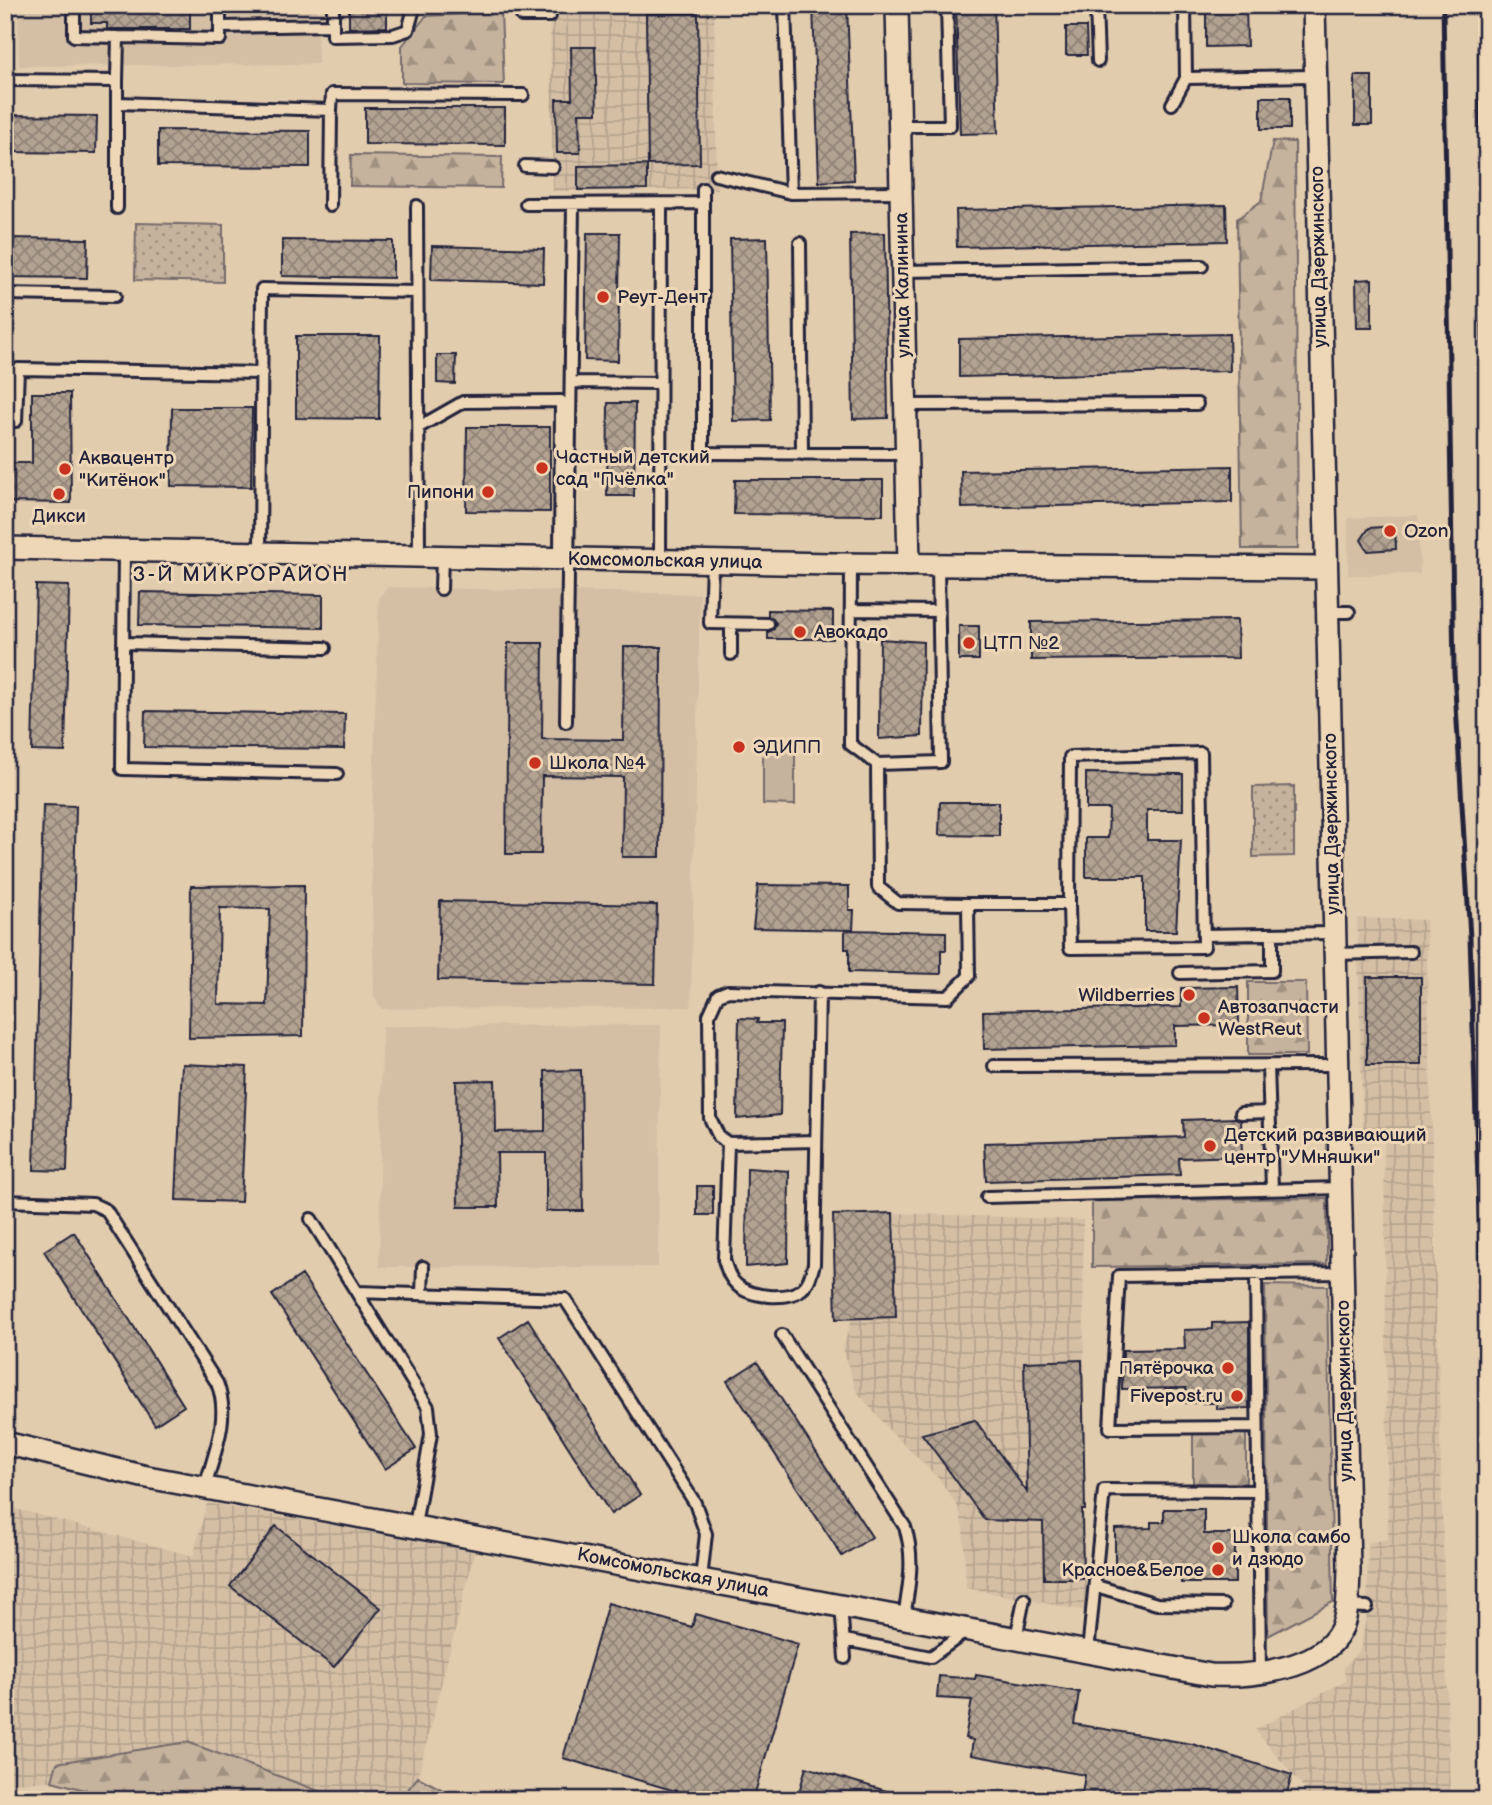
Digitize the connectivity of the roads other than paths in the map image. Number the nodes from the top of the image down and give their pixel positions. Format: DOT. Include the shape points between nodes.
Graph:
graph roads {
  1 [pos="74,5"];
  2 [pos="220,5"];
  3 [pos="333,5"];
  4 [pos="415,5"];
  5 [pos="786,5"];
  6 [pos="897,5"];
  7 [pos="947,5"];
  8 [pos="1096,5"];
  9 [pos="1185,5"];
  10 [pos="1314,5"];
  11 [pos="522,16"];
  12 [pos="550,16"];
  13 [pos="333,25"];
  14 [pos="220,27"];
  15 [pos="118,37"];
  16 [pos="1098,61"];
  17 [pos="1315,76"];
  18 [pos="1185,78"];
  19 [pos="5,80"];
  20 [pos="117,81"];
  21 [pos="523,95"];
  22 [pos="118,103"];
  23 [pos="1172,104"];
  24 [pos="331,110"];
  25 [pos="900,126"];
  26 [pos="525,166"];
  27 [pos="552,167"];
  28 [pos="716,175"];
  29 [pos="703,189"];
  30 [pos="901,192"];
  31 [pos="791,193"];
  32 [pos="702,203"];
  33 [pos="526,204"];
  34 [pos="661,204"];
  35 [pos="573,205"];
  36 [pos="330,206"];
  37 [pos="417,206"];
  38 [pos="117,208"];
  39 [pos="800,243"];
  40 [pos="1202,266"];
  41 [pos="903,271"];
  42 [pos="417,292"];
  43 [pos="5,294"];
  44 [pos="115,296"];
  45 [pos="262,373"];
  46 [pos="571,382"];
  47 [pos="660,383"];
  48 [pos="1197,404"];
  49 [pos="906,405"];
  50 [pos="5,421"];
  51 [pos="419,427"];
  52 [pos="802,454"];
  53 [pos="907,454"];
  54 [pos="5,548"];
  55 [pos="124,550"];
  56 [pos="260,552"];
  57 [pos="419,556"];
  58 [pos="442,556"];
  59 [pos="564,559"];
  60 [pos="660,561"];
  61 [pos="712,562"];
  62 [pos="851,565"];
  63 [pos="909,565"];
  64 [pos="938,565"];
  65 [pos="1325,568"];
  66 [pos="441,589"];
  67 [pos="851,610"];
  68 [pos="939,611"];
  69 [pos="1327,612"];
  70 [pos="1349,612"];
  71 [pos="731,624"];
  72 [pos="768,624"];
  73 [pos="123,643"];
  74 [pos="325,648"];
  75 [pos="731,654"];
  76 [pos="566,722"];
  77 [pos="877,764"];
  78 [pos="337,774"];
  79 [pos="968,904"];
  80 [pos="1069,904"];
  81 [pos="1272,934"];
  82 [pos="1204,935"];
  83 [pos="1334,944"];
  84 [pos="1411,952"];
  85 [pos="1180,973"];
  86 [pos="819,992"];
  87 [pos="1337,1065"];
  88 [pos="994,1066"];
  89 [pos="1268,1066"];
  90 [pos="1269,1112"];
  91 [pos="1241,1113"];
  92 [pos="816,1141"];
  93 [pos="728,1143"];
  94 [pos="1340,1188"];
  95 [pos="1272,1189"];
  96 [pos="987,1196"];
  97 [pos="5,1201"];
  98 [pos="311,1220"];
  99 [pos="423,1267"];
  100 [pos="1256,1273"];
  101 [pos="1342,1273"];
  102 [pos="358,1292"];
  103 [pos="422,1294"];
  104 [pos="782,1335"];
  105 [pos="1257,1427"];
  106 [pos="5,1443"];
  107 [pos="205,1487"];
  108 [pos="1258,1491"];
  109 [pos="415,1525"];
  110 [pos="701,1579"];
  111 [pos="1096,1586"];
  112 [pos="1024,1599"];
  113 [pos="841,1605"];
  114 [pos="1223,1605"];
  115 [pos="904,1617"];
  116 [pos="968,1629"];
  117 [pos="1016,1638"];
  118 [pos="1335,1639"];
  119 [pos="845,1640"];
  120 [pos="1088,1651"];
  121 [pos="845,1658"];
  122 [pos="1260,1674"];
  1 -- 15 [label="lane" via="74,36"];
  2 -- 14 [label="lane"];
  3 -- 13 [label="lane"];
  4 -- 13 [label="lane" via="408,30 393,35 333,36"];
  5 -- 31 [label="lane"];
  6 -- 25 [label="street, улица Калинина"];
  7 -- 25 [label="lane" via="950,126"];
  8 -- 16 [label="lane"];
  9 -- 18 [label="lane"];
  10 -- 17 [label="street, улица Дзержинского"];
  11 -- 12 [label="lane"];
  13 -- 14 [label="lane"];
  14 -- 15 [label="lane" via="219,39"];
  15 -- 20 [label="lane"];
  17 -- 18 [label="lane"];
  17 -- 65 [label="street, улица Дзержинского"];
  18 -- 23 [label="lane"];
  19 -- 20 [label="lane"];
  20 -- 22 [label="lane"];
  21 -- 24 [label="lane" via="332,94"];
  22 -- 24 [label="lane"];
  22 -- 38 [label="lane"];
  24 -- 36 [label="lane"];
  25 -- 30 [label="street, улица Калинина"];
  26 -- 27 [label="lane"];
  28 -- 31 [label="lane"];
  29 -- 32 [label="lane"];
  30 -- 31 [label="lane"];
  30 -- 41 [label="street, улица Калинина"];
  32 -- 34 [label="lane"];
  32 -- 52 [label="lane" via="703,453"];
  33 -- 35 [label="lane"];
  34 -- 35 [label="lane"];
  34 -- 47 [label="lane"];
  35 -- 46 [label="lane"];
  37 -- 42 [label="lane"];
  39 -- 52 [label="lane"];
  40 -- 41 [label="lane"];
  41 -- 49 [label="street, улица Калинина"];
  42 -- 45 [label="lane" via="262,289"];
  42 -- 51 [label="lane"];
  43 -- 44 [label="lane"];
  45 -- 50 [label="lane" via="18,369 16,421"];
  45 -- 56 [label="lane"];
  46 -- 47 [label="lane"];
  46 -- 59 [label="lane"];
  47 -- 60 [label="lane"];
  48 -- 49 [label="lane"];
  49 -- 53 [label="street, улица Калинина"];
  51 -- 57 [label="lane"];
  51 -- 59 [label="lane" via="463,402 561,401"];
  52 -- 53 [label="lane"];
  53 -- 63 [label="street, улица Калинина"];
  54 -- 55 [label="street, Комсомольская улица"];
  55 -- 56 [label="street, Комсомольская улица"];
  55 -- 73 [label="lane"];
  56 -- 57 [label="street, Комсомольская улица"];
  57 -- 58 [label="street, Комсомольская улица"];
  58 -- 59 [label="street, Комсомольская улица"];
  58 -- 66 [label="lane"];
  59 -- 60 [label="street, Комсомольская улица"];
  59 -- 76 [label="lane"];
  60 -- 61 [label="street, Комсомольская улица"];
  61 -- 62 [label="street, Комсомольская улица"];
  61 -- 71 [label="lane" via="710,623"];
  62 -- 63 [label="street, Комсомольская улица"];
  62 -- 67 [label="lane"];
  63 -- 64 [label="street, Комсомольская улица"];
  64 -- 65 [label="street, Комсомольская улица"];
  64 -- 68 [label="lane"];
  65 -- 69 [label="street, улица Дзержинского"];
  67 -- 68 [label="lane"];
  67 -- 77 [label="lane" via="850,744"];
  68 -- 77 [label="lane" via="941,762"];
  69 -- 70 [label="lane"];
  69 -- 83 [label="street, улица Дзержинского"];
  71 -- 72 [label="lane"];
  71 -- 75 [label="lane"];
  73 -- 74 [label="lane"];
  73 -- 78 [label="lane" via="123,774"];
  77 -- 79 [label="lane" via="878,887 898,903"];
  79 -- 80 [label="lane"];
  79 -- 86 [label="lane" via="969,976 948,997"];
  80 -- 82 [label="lane" via="1070,948 1205,947"];
  80 -- 82 [label="lane" via="1070,757 1201,753"];
  81 -- 82 [label="lane"];
  81 -- 83 [label="lane"];
  81 -- 85 [label="lane" via="1272,971"];
  83 -- 84 [label="lane"];
  83 -- 87 [label="street, улица Дзержинского"];
  86 -- 92 [label="lane"];
  86 -- 93 [label="lane" via="728,991 711,1005 710,1118 719,1137"];
  87 -- 89 [label="lane"];
  87 -- 94 [label="street, улица Дзержинского"];
  88 -- 89 [label="lane"];
  89 -- 90 [label="lane"];
  90 -- 91 [label="lane"];
  90 -- 95 [label="lane"];
  92 -- 93 [label="lane"];
  92 -- 93 [label="lane" via="814,1264 801,1290 789,1294 749,1293 729,1274 724,1260"];
  94 -- 95 [label="lane"];
  94 -- 101 [label="street, улица Дзержинского"];
  95 -- 96 [label="lane"];
  97 -- 107 [label="lane" via="93,1204 106,1210 223,1397 222,1422"];
  98 -- 102 [label="lane"];
  99 -- 103 [label="lane"];
  100 -- 101 [label="lane"];
  100 -- 105 [label="lane"];
  100 -- 105 [label="lane" via="1119,1276 1110,1428"];
  101 -- 118 [label="street, улица Дзержинского" via="1349,1570 1357,1607"];
  102 -- 103 [label="lane"];
  102 -- 109 [label="lane" via="428,1407 431,1434"];
  103 -- 110 [label="lane" via="565,1299 695,1503 706,1534"];
  104 -- 115 [label="lane" via="905,1527 912,1567"];
  105 -- 108 [label="lane"];
  106 -- 107 [label="street, Комсомольская улица"];
  107 -- 109 [label="street, Комсомольская улица"];
  108 -- 111 [label="lane" via="1104,1490"];
  108 -- 122 [label="lane"];
  109 -- 110 [label="street, Комсомольская улица"];
  110 -- 113 [label="street, Комсомольская улица"];
  111 -- 114 [label="lane" via="1157,1604"];
  111 -- 120 [label="lane"];
  112 -- 117 [label="lane"];
  113 -- 115 [label="street, Комсомольская улица"];
  113 -- 119 [label="lane"];
  115 -- 116 [label="street, Комсомольская улица"];
  116 -- 117 [label="street, Комсомольская улица"];
  116 -- 119 [label="lane" via="931,1657"];
  117 -- 120 [label="street, Комсомольская улица"];
  118 -- 122 [label="street, Комсомольская улица" via="1302,1661"];
  119 -- 121 [label="lane"];
  120 -- 122 [label="street, Комсомольская улица" via="1211,1675"];
}
